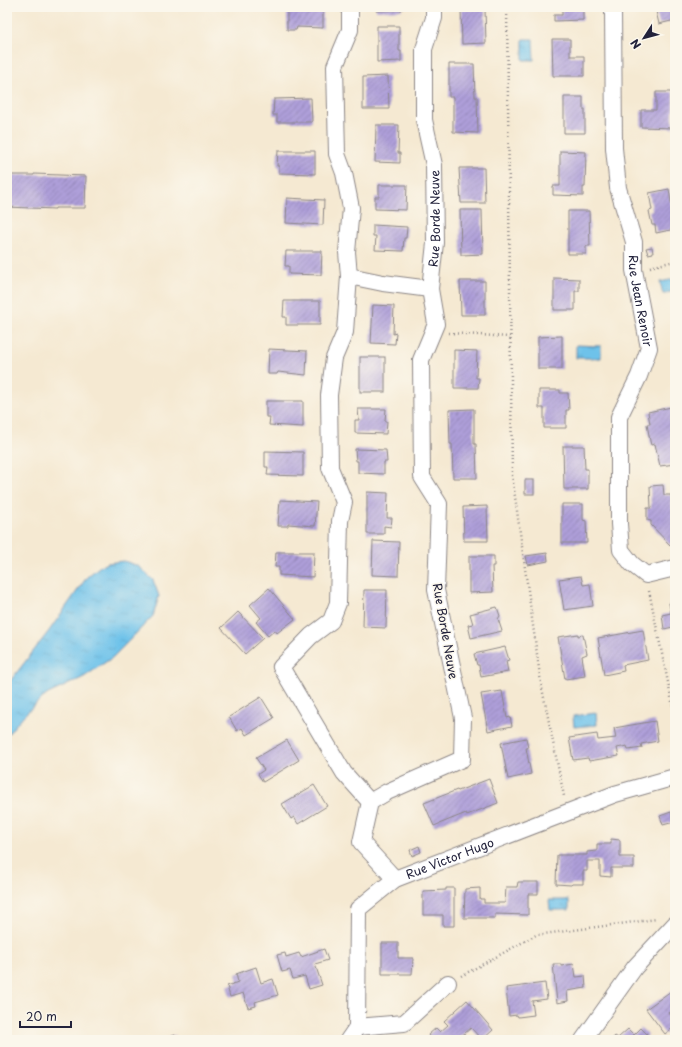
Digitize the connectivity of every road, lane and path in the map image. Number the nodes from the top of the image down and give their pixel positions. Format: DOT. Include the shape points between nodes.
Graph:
graph roads {
  1 [pos="350,7"];
  2 [pos="434,7"];
  3 [pos="507,7"];
  4 [pos="613,7"];
  5 [pos="675,262"];
  6 [pos="634,270"];
  7 [pos="349,276"];
  8 [pos="430,289"];
  9 [pos="433,332"];
  10 [pos="510,337"];
  11 [pos="675,568"];
  12 [pos="646,575"];
  13 [pos="675,716"];
  14 [pos="675,777"];
  15 [pos="370,802"];
  16 [pos="568,813"];
  17 [pos="395,879"];
  18 [pos="660,919"];
  19 [pos="675,924"];
  20 [pos="448,983"];
  21 [pos="352,1034"];
  22 [pos="583,1040"];
  1 -- 7 [label="street" via="350,30 335,66 337,154 344,173 351,208 347,252"];
  2 -- 8 [label="street, Rue Borde Neuve" via="434,18 424,49 424,120 434,165 435,243"];
  3 -- 10 [label="path"];
  4 -- 6 [label="street, Rue Jean Renoir" via="614,148 618,188 634,242"];
  5 -- 6 [label="path"];
  6 -- 12 [label="street, Rue Jean Renoir" via="649,348 619,417 619,524 621,550 632,564"];
  7 -- 8 [label="street"];
  7 -- 15 [label="street" via="345,332 334,358 329,395 330,468 344,502 340,521 338,603 331,621 311,636 281,667 344,773"];
  8 -- 9 [label="street, Rue Borde Neuve" via="436,324"];
  9 -- 10 [label="path"];
  9 -- 15 [label="street, Rue Borde Neuve" via="421,360 422,477 439,504 436,590 463,718 462,759"];
  10 -- 16 [label="path" via="512,475 541,683"];
  11 -- 12 [label="street"];
  12 -- 13 [label="path"];
  14 -- 16 [label="street, Rue Victor Hugo" via="615,794"];
  15 -- 17 [label="street" via="361,842"];
  16 -- 17 [label="street, Rue Victor Hugo"];
  17 -- 21 [label="street, Rue Victor Hugo" via="358,909"];
  18 -- 20 [label="path" via="536,935"];
  19 -- 22 [label="street" via="635,967"];
  20 -- 21 [label="street" via="404,1023"];
}
